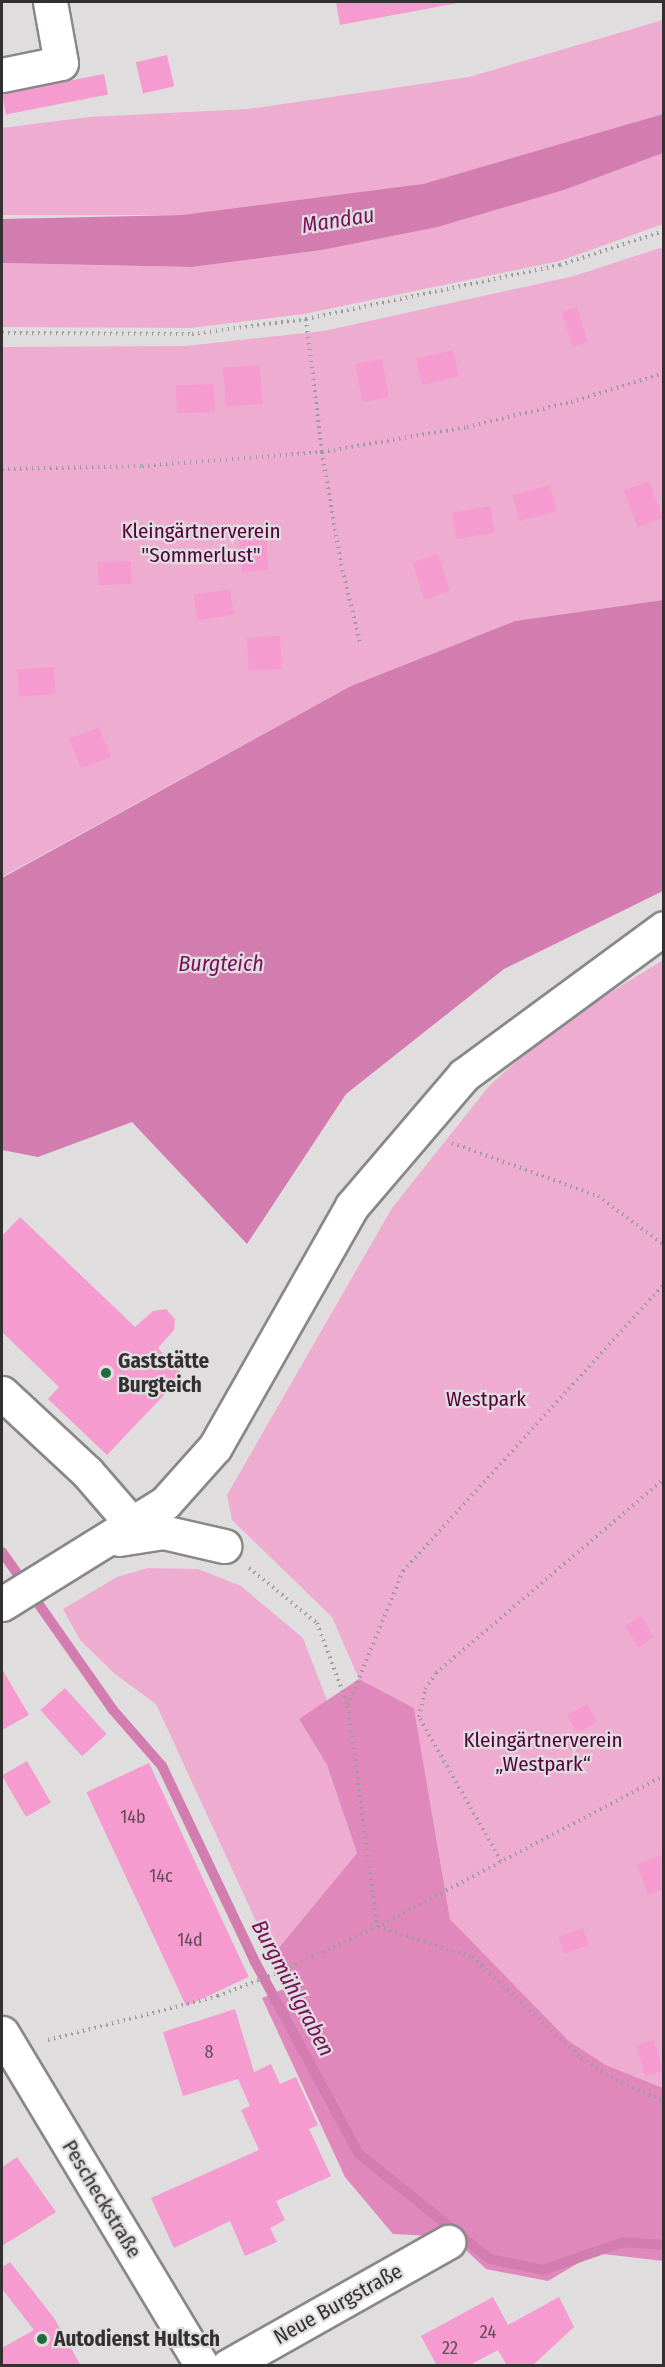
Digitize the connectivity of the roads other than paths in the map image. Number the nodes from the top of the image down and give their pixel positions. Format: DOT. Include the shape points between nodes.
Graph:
graph roads {
  1 [pos="50,2"];
  2 [pos="2,75"];
  3 [pos="663,928"];
  4 [pos="2,1393"];
  5 [pos="132,1524"];
  6 [pos="103,1543"];
  7 [pos="224,1546"];
  8 [pos="2,1604"];
  9 [pos="2,2033"];
  10 [pos="11,2073"];
  11 [pos="448,2242"];
  12 [pos="202,2366"];
  13 [pos="228,2366"];
  1 -- 2 [label="street" via="61,63"];
  3 -- 5 [label="street" via="464,1075 352,1206 215,1447 165,1503"];
  4 -- 5 [label="street" via="87,1472"];
  5 -- 6 [label="street"];
  6 -- 7 [label="street" via="163,1532"];
  6 -- 8 [label="street"];
  9 -- 10 [label="street, Pescheckstraße"];
  10 -- 12 [label="street, Pescheckstraße"];
  11 -- 13 [label="street, Neue Burgstraße"];
}
